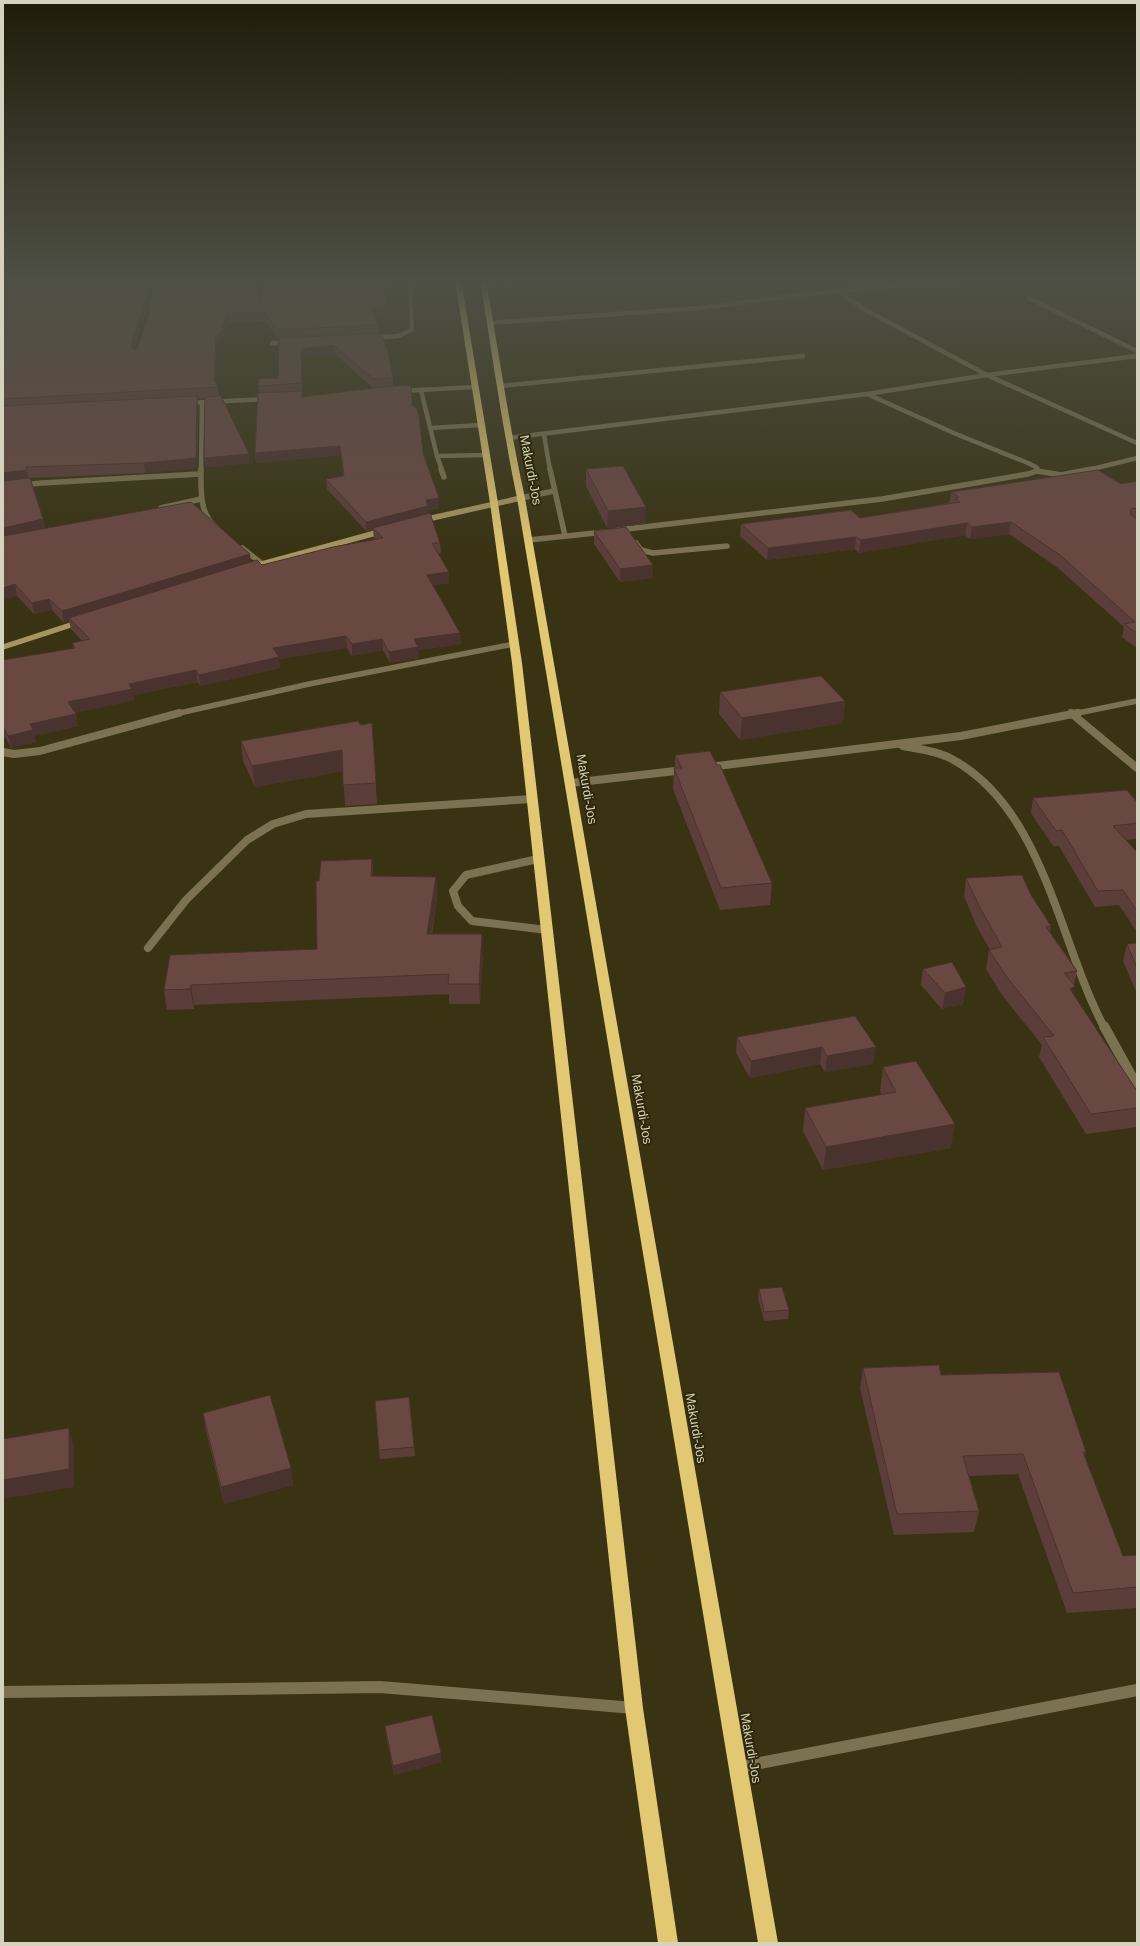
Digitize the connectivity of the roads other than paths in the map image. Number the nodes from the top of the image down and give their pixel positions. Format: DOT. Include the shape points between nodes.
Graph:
graph roads {
  1 [pos="472,371"];
  2 [pos="499,371"];
  3 [pos="654,371"];
  4 [pos="981,371"];
  5 [pos="1014,371"];
  6 [pos="987,374"];
  7 [pos="502,386"];
  8 [pos="474,387"];
  9 [pos="422,390"];
  10 [pos="399,392"];
  11 [pos="867,394"];
  12 [pos="277,398"];
  13 [pos="202,402"];
  14 [pos="178,403"];
  15 [pos="481,425"];
  16 [pos="430,428"];
  17 [pos="544,435"];
  18 [pos="508,438"];
  19 [pos="1137,443"];
  20 [pos="486,455"];
  21 [pos="437,456"];
  22 [pos="1137,458"];
  23 [pos="1037,471"];
  24 [pos="200,474"];
  25 [pos="444,477"];
  26 [pos="3,487"];
  27 [pos="554,491"];
  28 [pos="522,498"];
  29 [pos="201,499"];
  30 [pos="494,503"];
  31 [pos="157,509"];
  32 [pos="413,523"];
  33 [pos="390,529"];
  34 [pos="222,532"];
  35 [pos="630,535"];
  36 [pos="565,536"];
  37 [pos="529,540"];
  38 [pos="239,545"];
  39 [pos="727,546"];
  40 [pos="261,564"];
  41 [pos="241,570"];
  42 [pos="86,620"];
  43 [pos="514,644"];
  44 [pos="3,647"];
  45 [pos="1137,700"];
  46 [pos="1071,713"];
  47 [pos="892,745"];
  48 [pos="3,752"];
  49 [pos="702,768"];
  50 [pos="1137,768"];
  51 [pos="694,769"];
  52 [pos="571,783"];
  53 [pos="532,799"];
  54 [pos="538,858"];
  55 [pos="547,930"];
  56 [pos="148,948"];
  57 [pos="1137,1086"];
  58 [pos="1137,1690"];
  59 [pos="3,1692"];
  60 [pos="634,1708"];
  61 [pos="739,1767"];
  62 [pos="668,1943"];
  63 [pos="768,1943"];
  1 -- 8 [label="highway"];
  2 -- 7 [label="highway, Makurdi-Jos"];
  3 -- 7 [label="street"];
  4 -- 6 [label="street"];
  5 -- 6 [label="street"];
  6 -- 11 [label="street"];
  6 -- 19 [label="street"];
  7 -- 18 [label="highway, Makurdi-Jos"];
  8 -- 9 [label="street"];
  8 -- 15 [label="highway"];
  9 -- 10 [label="street"];
  9 -- 16 [label="street"];
  11 -- 17 [label="street"];
  11 -- 23 [label="street" via="1028,463"];
  12 -- 13 [label="street"];
  13 -- 14 [label="street"];
  13 -- 24 [label="street"];
  15 -- 16 [label="street"];
  15 -- 20 [label="highway"];
  16 -- 21 [label="street"];
  17 -- 18 [label="street"];
  17 -- 27 [label="street"];
  18 -- 28 [label="highway, Makurdi-Jos"];
  20 -- 21 [label="street"];
  20 -- 30 [label="highway"];
  21 -- 25 [label="street"];
  22 -- 23 [label="street" via="1068,474"];
  23 -- 35 [label="street" via="882,499"];
  24 -- 26 [label="street"];
  24 -- 29 [label="street"];
  27 -- 28 [label="street"];
  27 -- 36 [label="street"];
  28 -- 30 [label="main road"];
  28 -- 37 [label="highway, Makurdi-Jos"];
  29 -- 31 [label="street"];
  29 -- 34 [label="street" via="211,523"];
  30 -- 32 [label="main road"];
  30 -- 43 [label="highway"];
  33 -- 40 [label="main road"];
  35 -- 36 [label="street"];
  35 -- 39 [label="street" via="641,550 653,553"];
  36 -- 37 [label="street"];
  37 -- 52 [label="highway, Makurdi-Jos"];
  38 -- 40 [label="street"];
  40 -- 41 [label="main road"];
  42 -- 44 [label="main road"];
  43 -- 48 [label="street" via="164,715 23,754"];
  43 -- 53 [label="highway"];
  45 -- 46 [label="street"];
  46 -- 47 [label="street" via="961,736"];
  46 -- 50 [label="street"];
  47 -- 49 [label="street"];
  47 -- 57 [label="street" via="923,749 951,758 977,776 1008,809 1035,857 1087,992"];
  51 -- 52 [label="street"];
  52 -- 61 [label="highway, Makurdi-Jos"];
  53 -- 54 [label="highway"];
  53 -- 56 [label="street" via="306,814 273,824 247,840 186,900"];
  54 -- 55 [label="highway"];
  54 -- 55 [label="street" via="466,875 453,891 458,906 472,922"];
  55 -- 60 [label="highway"];
  58 -- 61 [label="street"];
  59 -- 60 [label="street" via="380,1687"];
  60 -- 62 [label="highway"];
  61 -- 63 [label="highway, Makurdi-Jos"];
}
